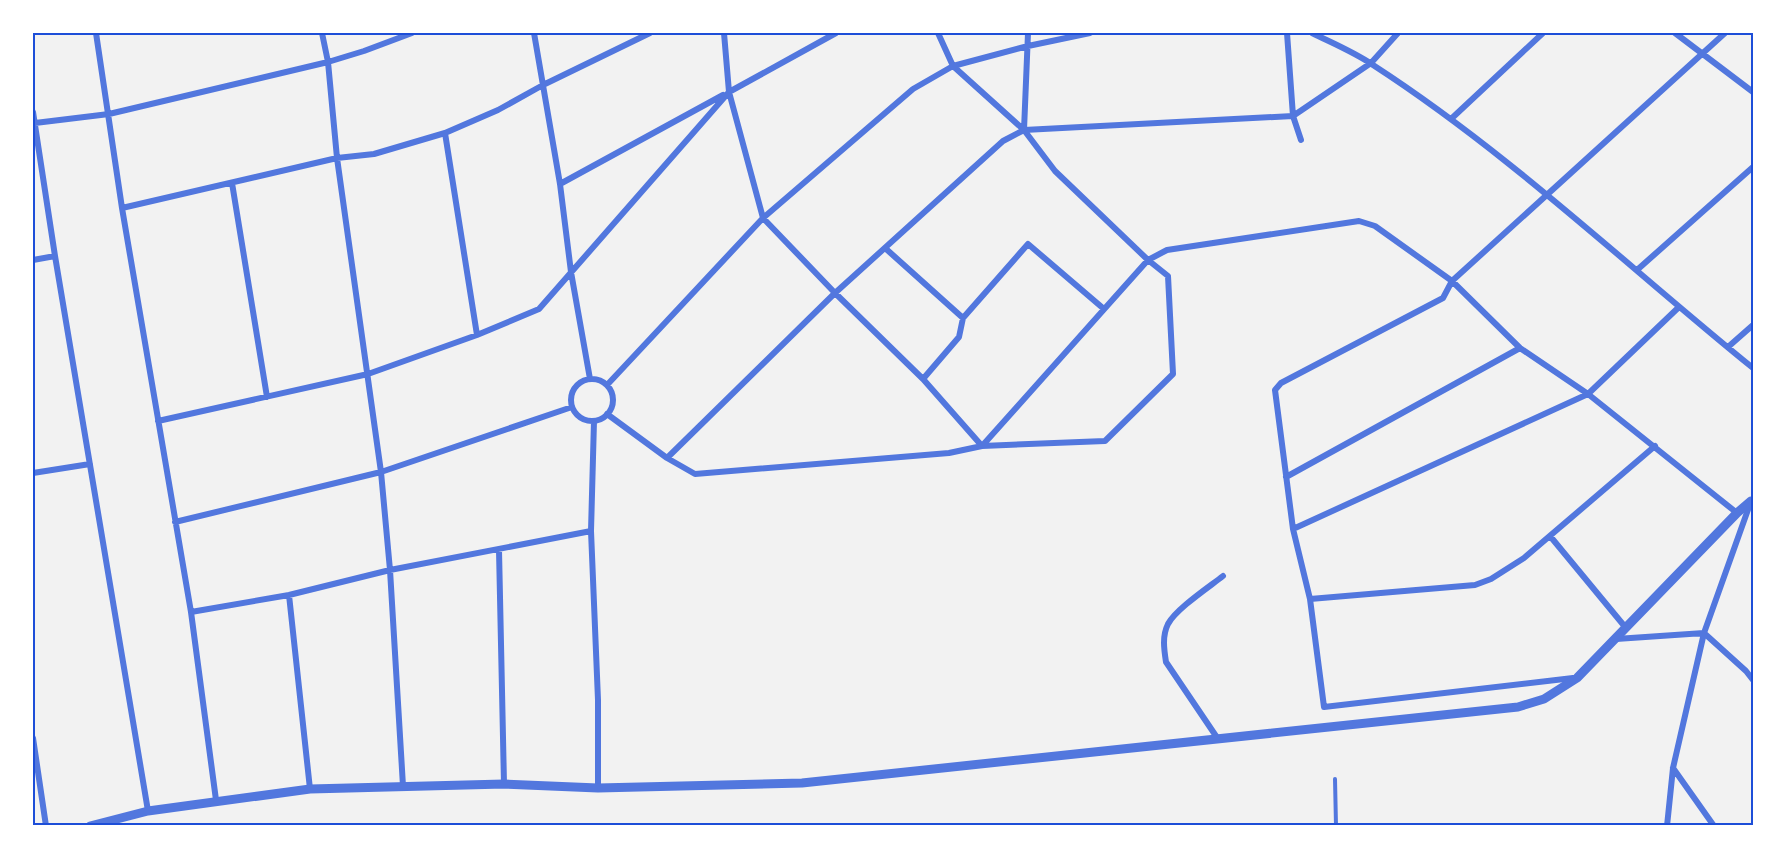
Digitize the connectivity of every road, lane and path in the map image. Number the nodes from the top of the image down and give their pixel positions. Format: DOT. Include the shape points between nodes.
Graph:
graph roads {
  1 [pos="96,33"];
  2 [pos="322,33"];
  3 [pos="412,33"];
  4 [pos="534,33"];
  5 [pos="650,33"];
  6 [pos="724,33"];
  7 [pos="836,33"];
  8 [pos="938,33"];
  9 [pos="1028,33"];
  10 [pos="1090,33"];
  11 [pos="1287,33"];
  12 [pos="1312,33"];
  13 [pos="1398,33"];
  14 [pos="1543,33"];
  15 [pos="1675,33"];
  16 [pos="1725,33"];
  17 [pos="1028,46"];
  18 [pos="1703,53"];
  19 [pos="328,62"];
  20 [pos="1371,63"];
  21 [pos="953,66"];
  22 [pos="543,85"];
  23 [pos="729,92"];
  24 [pos="1753,92"];
  25 [pos="33,112"];
  26 [pos="109,114"];
  27 [pos="1293,116"];
  28 [pos="1451,119"];
  29 [pos="35,123"];
  30 [pos="1024,130"];
  31 [pos="445,133"];
  32 [pos="1301,140"];
  33 [pos="35,144"];
  34 [pos="337,158"];
  35 [pos="1753,167"];
  36 [pos="232,183"];
  37 [pos="560,184"];
  38 [pos="1548,196"];
  39 [pos="122,208"];
  40 [pos="763,218"];
  41 [pos="885,248"];
  42 [pos="55,256"];
  43 [pos="33,260"];
  44 [pos="1148,260"];
  45 [pos="1636,270"];
  46 [pos="571,272"];
  47 [pos="1452,281"];
  48 [pos="835,293"];
  49 [pos="1679,307"];
  50 [pos="1104,309"];
  51 [pos="963,318"];
  52 [pos="1753,325"];
  53 [pos="477,335"];
  54 [pos="1728,347"];
  55 [pos="1520,348"];
  56 [pos="1753,368"];
  57 [pos="368,374"];
  58 [pos="590,379"];
  59 [pos="923,379"];
  60 [pos="607,385"];
  61 [pos="1588,394"];
  62 [pos="267,397"];
  63 [pos="572,407"];
  64 [pos="607,414"];
  65 [pos="594,421"];
  66 [pos="158,422"];
  67 [pos="982,446"];
  68 [pos="1654,446"];
  69 [pos="667,458"];
  70 [pos="90,464"];
  71 [pos="381,472"];
  72 [pos="33,473"];
  73 [pos="1286,477"];
  74 [pos="1752,500"];
  75 [pos="1737,513"];
  76 [pos="175,522"];
  77 [pos="1293,529"];
  78 [pos="591,531"];
  79 [pos="1550,536"];
  80 [pos="499,550"];
  81 [pos="390,570"];
  82 [pos="1223,576"];
  83 [pos="289,595"];
  84 [pos="1310,599"];
  85 [pos="191,612"];
  86 [pos="1626,628"];
  87 [pos="1704,633"];
  88 [pos="1616,639"];
  89 [pos="1753,666"];
  90 [pos="1746,671"];
  91 [pos="1577,678"];
  92 [pos="1753,680"];
  93 [pos="33,738"];
  94 [pos="1218,739"];
  95 [pos="1674,768"];
  96 [pos="1335,779"];
  97 [pos="504,784"];
  98 [pos="403,786"];
  99 [pos="598,788"];
  100 [pos="310,789"];
  101 [pos="216,801"];
  102 [pos="148,811"];
  103 [pos="46,826"];
  104 [pos="90,826"];
  105 [pos="1336,826"];
  106 [pos="1667,826"];
  107 [pos="1714,826"];
  1 -- 26 [label="street"];
  2 -- 19 [label="street"];
  3 -- 19 [label="street"];
  4 -- 22 [label="street"];
  5 -- 22 [label="street"];
  6 -- 23 [label="street"];
  7 -- 23 [label="street"];
  8 -- 21 [label="street"];
  9 -- 17 [label="street"];
  10 -- 17 [label="street"];
  11 -- 27 [label="street"];
  12 -- 20 [label="street"];
  13 -- 20 [label="street"];
  14 -- 28 [label="street"];
  15 -- 18 [label="street"];
  16 -- 18 [label="street"];
  17 -- 21 [label="street"];
  17 -- 30 [label="street"];
  18 -- 24 [label="street"];
  18 -- 38 [label="street"];
  19 -- 26 [label="street"];
  19 -- 34 [label="street"];
  20 -- 27 [label="street"];
  20 -- 28 [label="street"];
  21 -- 30 [label="street"];
  21 -- 40 [label="street" via="913,89"];
  22 -- 31 [label="street"];
  22 -- 37 [label="street"];
  23 -- 37 [label="street"];
  23 -- 40 [label="street"];
  23 -- 46 [label="street"];
  25 -- 29 [label="street"];
  26 -- 29 [label="street"];
  26 -- 39 [label="street"];
  27 -- 30 [label="street"];
  27 -- 32 [label="street"];
  28 -- 38 [label="street"];
  29 -- 33 [label="street"];
  30 -- 41 [label="street" via="1003,141"];
  30 -- 44 [label="street" via="1055,171"];
  31 -- 34 [label="street" via="374,154"];
  31 -- 53 [label="street"];
  33 -- 42 [label="street"];
  34 -- 36 [label="street"];
  34 -- 57 [label="street"];
  35 -- 45 [label="street"];
  36 -- 39 [label="street"];
  36 -- 62 [label="street"];
  37 -- 46 [label="street"];
  38 -- 45 [label="street"];
  38 -- 47 [label="street"];
  39 -- 66 [label="street"];
  40 -- 48 [label="street"];
  40 -- 60 [label="street"];
  41 -- 48 [label="street"];
  41 -- 51 [label="street"];
  42 -- 43 [label="street"];
  42 -- 70 [label="street"];
  44 -- 47 [label="street" via="1167,250 1359,221 1375,226"];
  44 -- 50 [label="street"];
  44 -- 67 [label="street" via="1168,276 1173,374 1106,441"];
  45 -- 49 [label="street"];
  46 -- 53 [label="street" via="539,309"];
  46 -- 58 [label="street"];
  47 -- 55 [label="street"];
  47 -- 73 [label="street" via="1443,298 1281,383 1275,390"];
  48 -- 59 [label="street"];
  48 -- 69 [label="street"];
  49 -- 54 [label="street"];
  49 -- 61 [label="street"];
  50 -- 51 [label="street" via="1028,244"];
  50 -- 67 [label="street"];
  51 -- 59 [label="street" via="959,337"];
  52 -- 54 [label="street"];
  53 -- 57 [label="street"];
  54 -- 56 [label="street"];
  55 -- 61 [label="street"];
  55 -- 73 [label="street"];
  57 -- 62 [label="street"];
  57 -- 71 [label="street"];
  58 -- 60 [label="street"];
  58 -- 63 [label="street" via="574,389"];
  59 -- 67 [label="street"];
  60 -- 64 [label="street" via="613,396"];
  61 -- 68 [label="street"];
  61 -- 77 [label="street"];
  62 -- 66 [label="street"];
  63 -- 65 [label="street" via="581,417"];
  63 -- 71 [label="street"];
  64 -- 65 [label="street"];
  64 -- 69 [label="street"];
  65 -- 78 [label="street"];
  66 -- 76 [label="street"];
  67 -- 69 [label="street" via="948,453 695,474"];
  68 -- 75 [label="street"];
  68 -- 79 [label="street"];
  70 -- 72 [label="street"];
  70 -- 102 [label="street"];
  71 -- 76 [label="street"];
  71 -- 81 [label="street"];
  73 -- 77 [label="street"];
  74 -- 75 [label="street"];
  74 -- 87 [label="street"];
  75 -- 86 [label="street"];
  76 -- 85 [label="street"];
  77 -- 84 [label="street"];
  78 -- 80 [label="street"];
  78 -- 99 [label="street"];
  79 -- 84 [label="street" via="1524,558 1475,585"];
  79 -- 86 [label="street"];
  80 -- 81 [label="street"];
  80 -- 97 [label="street"];
  81 -- 83 [label="street"];
  81 -- 98 [label="street"];
  82 -- 94 [label="street" via="1176,614 1168,624 1164,648 1166,662"];
  83 -- 85 [label="street"];
  83 -- 100 [label="street"];
  84 -- 91 [label="street" via="1324,707"];
  85 -- 101 [label="street"];
  86 -- 88 [label="street"];
  87 -- 88 [label="street"];
  87 -- 90 [label="street"];
  87 -- 95 [label="street"];
  88 -- 91 [label="street"];
  89 -- 90 [label="street"];
  90 -- 92 [label="street"];
  91 -- 94 [label="street" via="1544,699 1518,707"];
  93 -- 103 [label="street"];
  94 -- 99 [label="street" via="802,783"];
  95 -- 106 [label="street"];
  95 -- 107 [label="street"];
  96 -- 105 [label="lane"];
  97 -- 98 [label="street"];
  97 -- 99 [label="street"];
  98 -- 100 [label="street"];
  100 -- 101 [label="street"];
  101 -- 102 [label="street"];
  102 -- 104 [label="street"];
}
